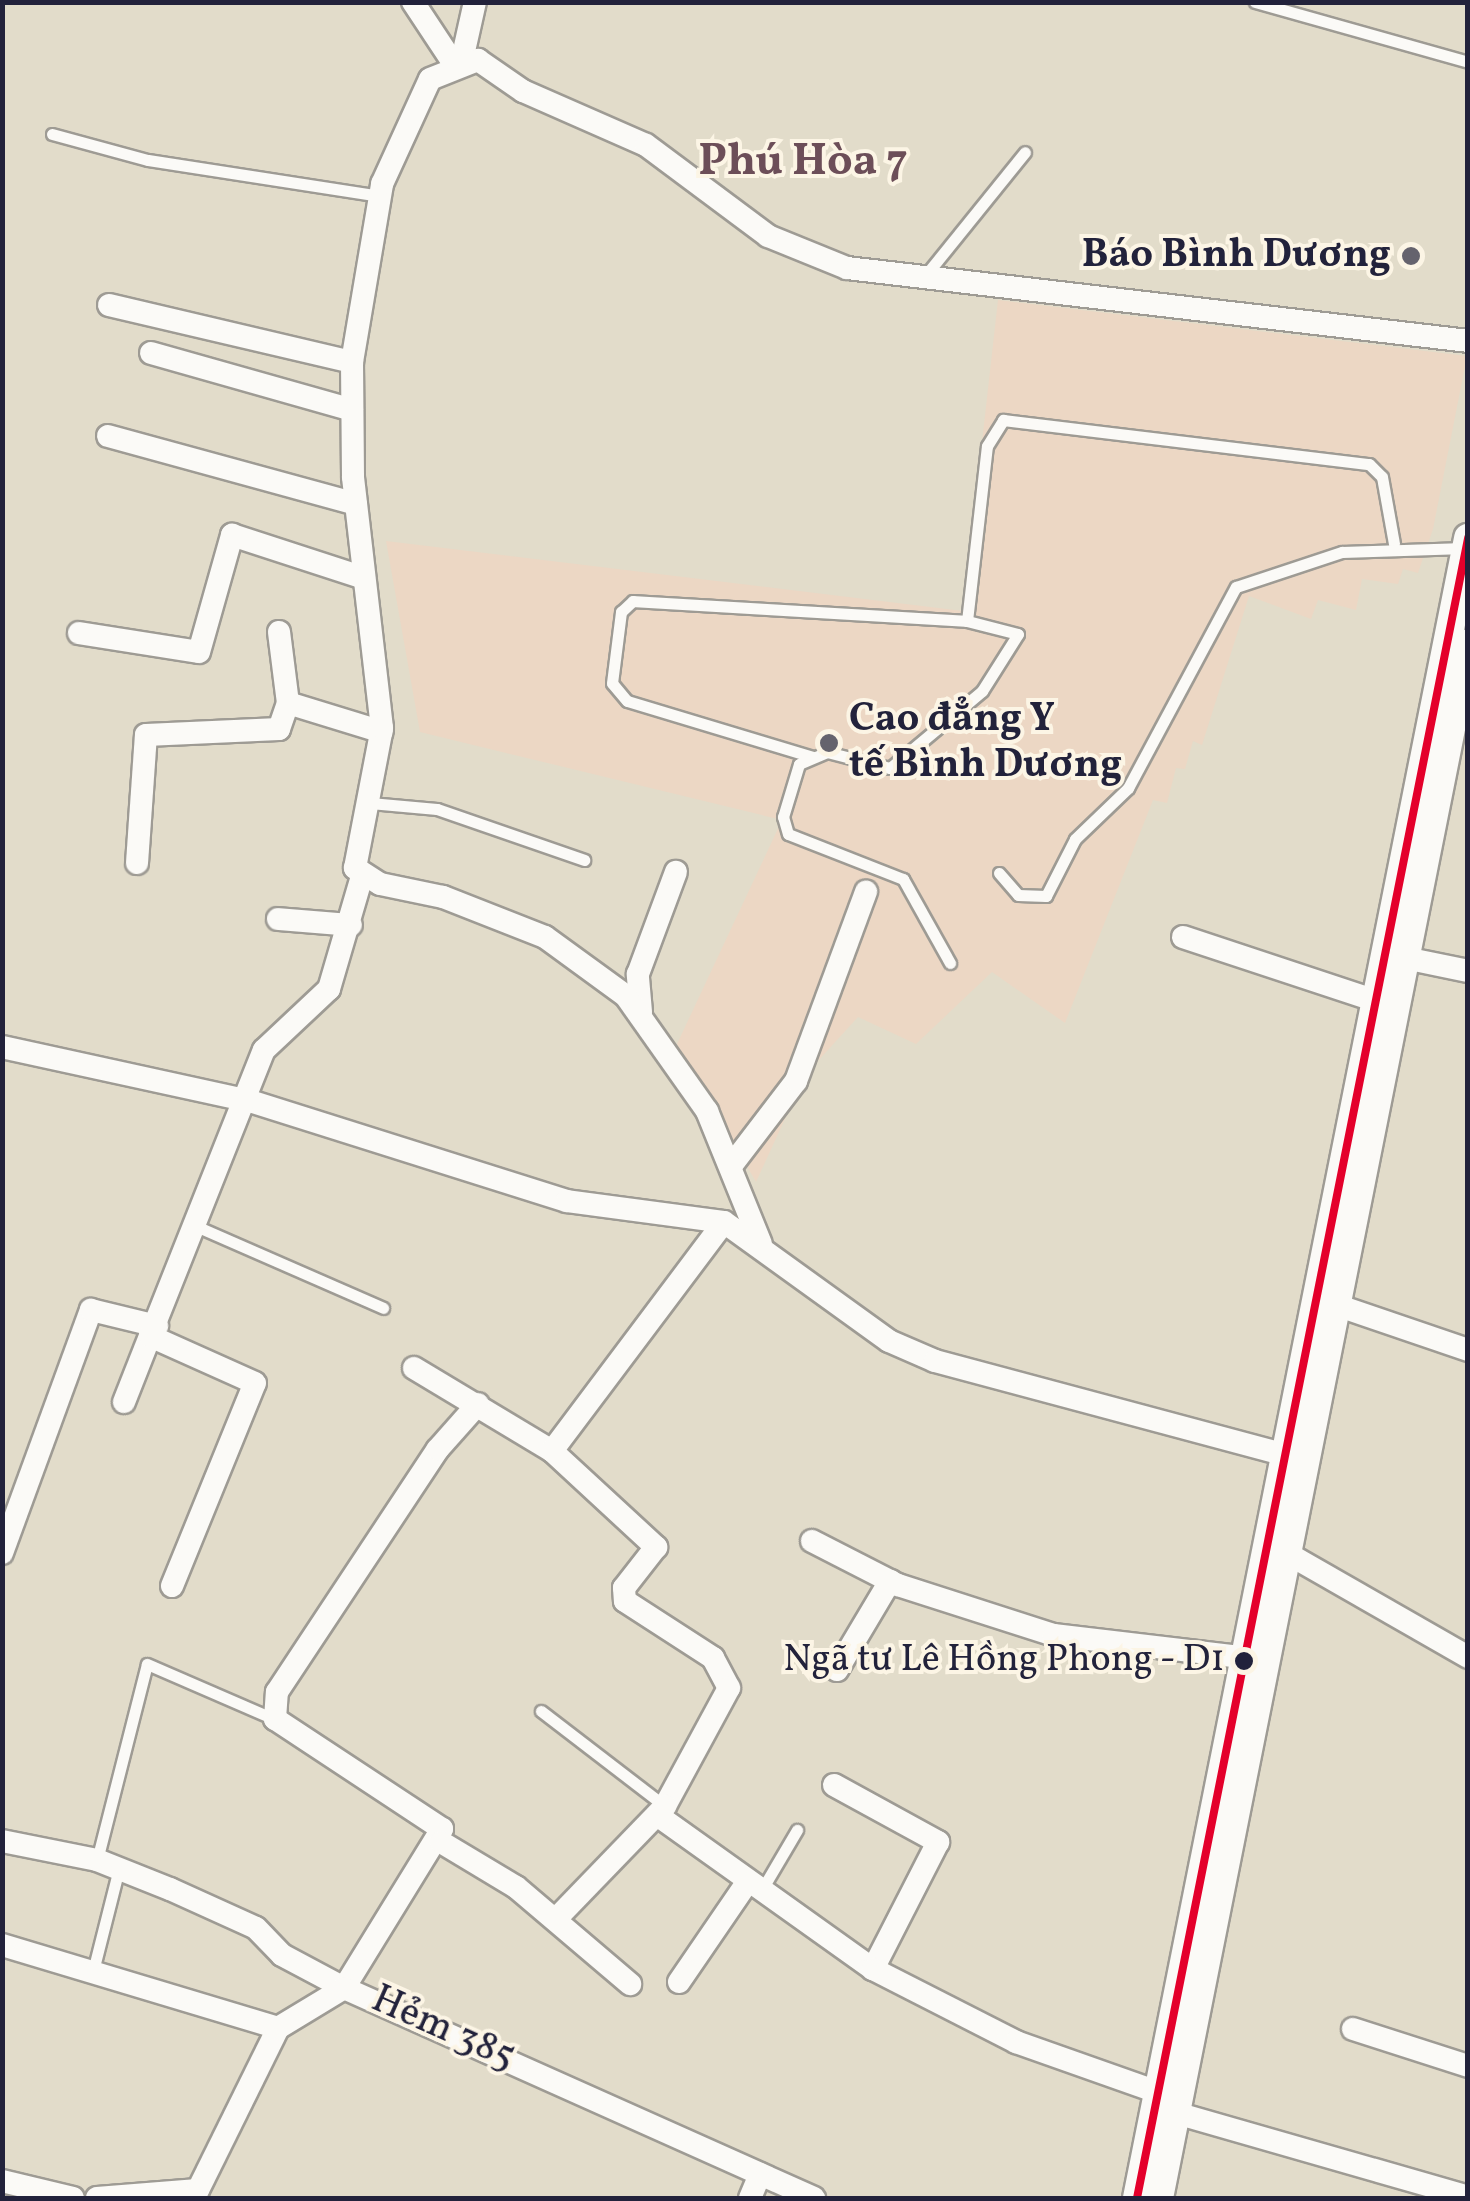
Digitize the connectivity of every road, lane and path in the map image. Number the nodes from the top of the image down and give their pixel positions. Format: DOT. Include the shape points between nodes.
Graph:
graph roads {
  1 [pos="412,2"];
  2 [pos="475,2"];
  3 [pos="1255,2"];
  4 [pos="458,62"];
  5 [pos="1468,62"];
  6 [pos="52,134"];
  7 [pos="1025,152"];
  8 [pos="380,196"];
  9 [pos="922,279"];
  10 [pos="109,304"];
  11 [pos="1468,342"];
  12 [pos="151,353"];
  13 [pos="352,362"];
  14 [pos="352,410"];
  15 [pos="108,436"];
  16 [pos="356,504"];
  17 [pos="1466,543"];
  18 [pos="1394,544"];
  19 [pos="364,578"];
  20 [pos="968,621"];
  21 [pos="280,632"];
  22 [pos="80,633"];
  23 [pos="1468,643"];
  24 [pos="288,703"];
  25 [pos="382,732"];
  26 [pos="813,756"];
  27 [pos="370,804"];
  28 [pos="584,860"];
  29 [pos="137,863"];
  30 [pos="676,872"];
  31 [pos="999,874"];
  32 [pos="362,876"];
  33 [pos="866,892"];
  34 [pos="278,919"];
  35 [pos="351,925"];
  36 [pos="1183,937"];
  37 [pos="1389,955"];
  38 [pos="950,963"];
  39 [pos="1468,970"];
  40 [pos="1370,999"];
  41 [pos="641,1012"];
  42 [pos="2,1047"];
  43 [pos="250,1101"];
  44 [pos="731,1166"];
  45 [pos="724,1222"];
  46 [pos="198,1227"];
  47 [pos="761,1244"];
  48 [pos="1333,1304"];
  49 [pos="383,1308"];
  50 [pos="153,1331"];
  51 [pos="1468,1350"];
  52 [pos="414,1368"];
  53 [pos="124,1402"];
  54 [pos="478,1404"];
  55 [pos="552,1450"];
  56 [pos="1292,1457"];
  57 [pos="812,1541"];
  58 [pos="1274,1546"];
  59 [pos="2,1552"];
  60 [pos="890,1581"];
  61 [pos="172,1586"];
  62 [pos="1467,1654"];
  63 [pos="1242,1657"];
  64 [pos="837,1670"];
  65 [pos="541,1711"];
  66 [pos="275,1719"];
  67 [pos="834,1785"];
  68 [pos="661,1811"];
  69 [pos="797,1830"];
  70 [pos="2,1841"];
  71 [pos="441,1842"];
  72 [pos="108,1864"];
  73 [pos="752,1889"];
  74 [pos="556,1919"];
  75 [pos="2,1945"];
  76 [pos="873,1968"];
  77 [pos="92,1975"];
  78 [pos="679,1982"];
  79 [pos="630,1984"];
  80 [pos="344,1988"];
  81 [pos="278,2028"];
  82 [pos="1353,2029"];
  83 [pos="1468,2066"];
  84 [pos="1167,2102"];
  85 [pos="760,2174"];
  86 [pos="10,2188"];
  87 [pos="196,2194"];
  88 [pos="1468,2197"];
  89 [pos="73,2198"];
  90 [pos="96,2198"];
  91 [pos="750,2198"];
  92 [pos="814,2198"];
  93 [pos="1136,2198"];
  94 [pos="1160,2198"];
  1 -- 4 [label="street"];
  2 -- 4 [label="street"];
  3 -- 5 [label="lane"];
  4 -- 8 [label="street" via="416,100"];
  4 -- 9 [label="street" via="478,60 523,91 646,144 801,254"];
  6 -- 8 [label="lane" via="148,160"];
  7 -- 9 [label="lane"];
  8 -- 13 [label="street"];
  9 -- 11 [label="street"];
  10 -- 13 [label="street"];
  12 -- 14 [label="street"];
  13 -- 14 [label="street"];
  14 -- 16 [label="street"];
  15 -- 16 [label="street"];
  16 -- 19 [label="street"];
  17 -- 18 [label="lane"];
  17 -- 37 [label="street"];
  18 -- 20 [label="lane" via="1382,477 1368,464 1002,420 987,446"];
  18 -- 31 [label="lane" via="1280,567 1236,587 1128,788 1076,839 1046,896 1018,895"];
  19 -- 22 [label="street" via="232,535 199,652"];
  19 -- 25 [label="street"];
  20 -- 26 [label="lane" via="1018,634 1017,644 982,690 937,721 903,762"];
  20 -- 26 [label="lane" via="633,600 621,612 612,683 627,701"];
  21 -- 24 [label="street"];
  23 -- 37 [label="street"];
  24 -- 25 [label="street"];
  24 -- 29 [label="street" via="279,729 146,736"];
  25 -- 27 [label="street"];
  26 -- 38 [label="lane" via="799,764 788,800 788,834 903,879"];
  27 -- 28 [label="lane" via="437,809"];
  27 -- 32 [label="street" via="355,868"];
  30 -- 41 [label="street" via="638,974"];
  32 -- 35 [label="street"];
  32 -- 41 [label="street" via="545,938"];
  33 -- 44 [label="street" via="796,1080"];
  34 -- 35 [label="street"];
  35 -- 43 [label="street" via="328,990 264,1050"];
  36 -- 40 [label="street"];
  37 -- 39 [label="street"];
  37 -- 40 [label="street"];
  37 -- 48 [label="street"];
  40 -- 56 [label="street"];
  41 -- 44 [label="street"];
  42 -- 43 [label="street"];
  43 -- 45 [label="street" via="567,1202"];
  43 -- 46 [label="street"];
  44 -- 47 [label="street"];
  45 -- 47 [label="street"];
  45 -- 55 [label="street"];
  46 -- 49 [label="lane"];
  46 -- 50 [label="street"];
  47 -- 56 [label="street" via="889,1342 934,1361"];
  48 -- 51 [label="street"];
  48 -- 56 [label="street"];
  50 -- 53 [label="street"];
  50 -- 59 [label="street" via="98,1307 89,1312"];
  50 -- 61 [label="street" via="255,1383"];
  52 -- 54 [label="street"];
  54 -- 55 [label="street"];
  54 -- 66 [label="street" via="438,1449 277,1692"];
  55 -- 68 [label="street" via="656,1547 624,1588 625,1601 713,1658 729,1688"];
  56 -- 58 [label="street"];
  57 -- 60 [label="street"];
  58 -- 62 [label="street"];
  58 -- 63 [label="street"];
  58 -- 84 [label="street"];
  60 -- 63 [label="street" via="1091,1645"];
  60 -- 64 [label="street"];
  63 -- 84 [label="street"];
  65 -- 68 [label="lane"];
  66 -- 71 [label="street" via="442,1829"];
  66 -- 72 [label="lane" via="147,1664"];
  67 -- 76 [label="street" via="938,1842"];
  68 -- 73 [label="street"];
  68 -- 74 [label="street"];
  69 -- 73 [label="lane"];
  70 -- 72 [label="street"];
  71 -- 74 [label="street"];
  71 -- 80 [label="street"];
  72 -- 77 [label="lane"];
  72 -- 80 [label="street" via="256,1928 282,1955"];
  73 -- 76 [label="street"];
  73 -- 78 [label="street"];
  74 -- 79 [label="street"];
  75 -- 77 [label="street"];
  76 -- 84 [label="street" via="1016,2042"];
  77 -- 81 [label="street"];
  80 -- 81 [label="street, Hẻm 385"];
  80 -- 85 [label="street, Hẻm 385"];
  81 -- 87 [label="street"];
  82 -- 83 [label="street"];
  84 -- 88 [label="street"];
  84 -- 93 [label="street"];
  84 -- 94 [label="street"];
  85 -- 91 [label="street"];
  85 -- 92 [label="street, Hẻm 385"];
  86 -- 89 [label="street"];
  87 -- 90 [label="street"];
}
